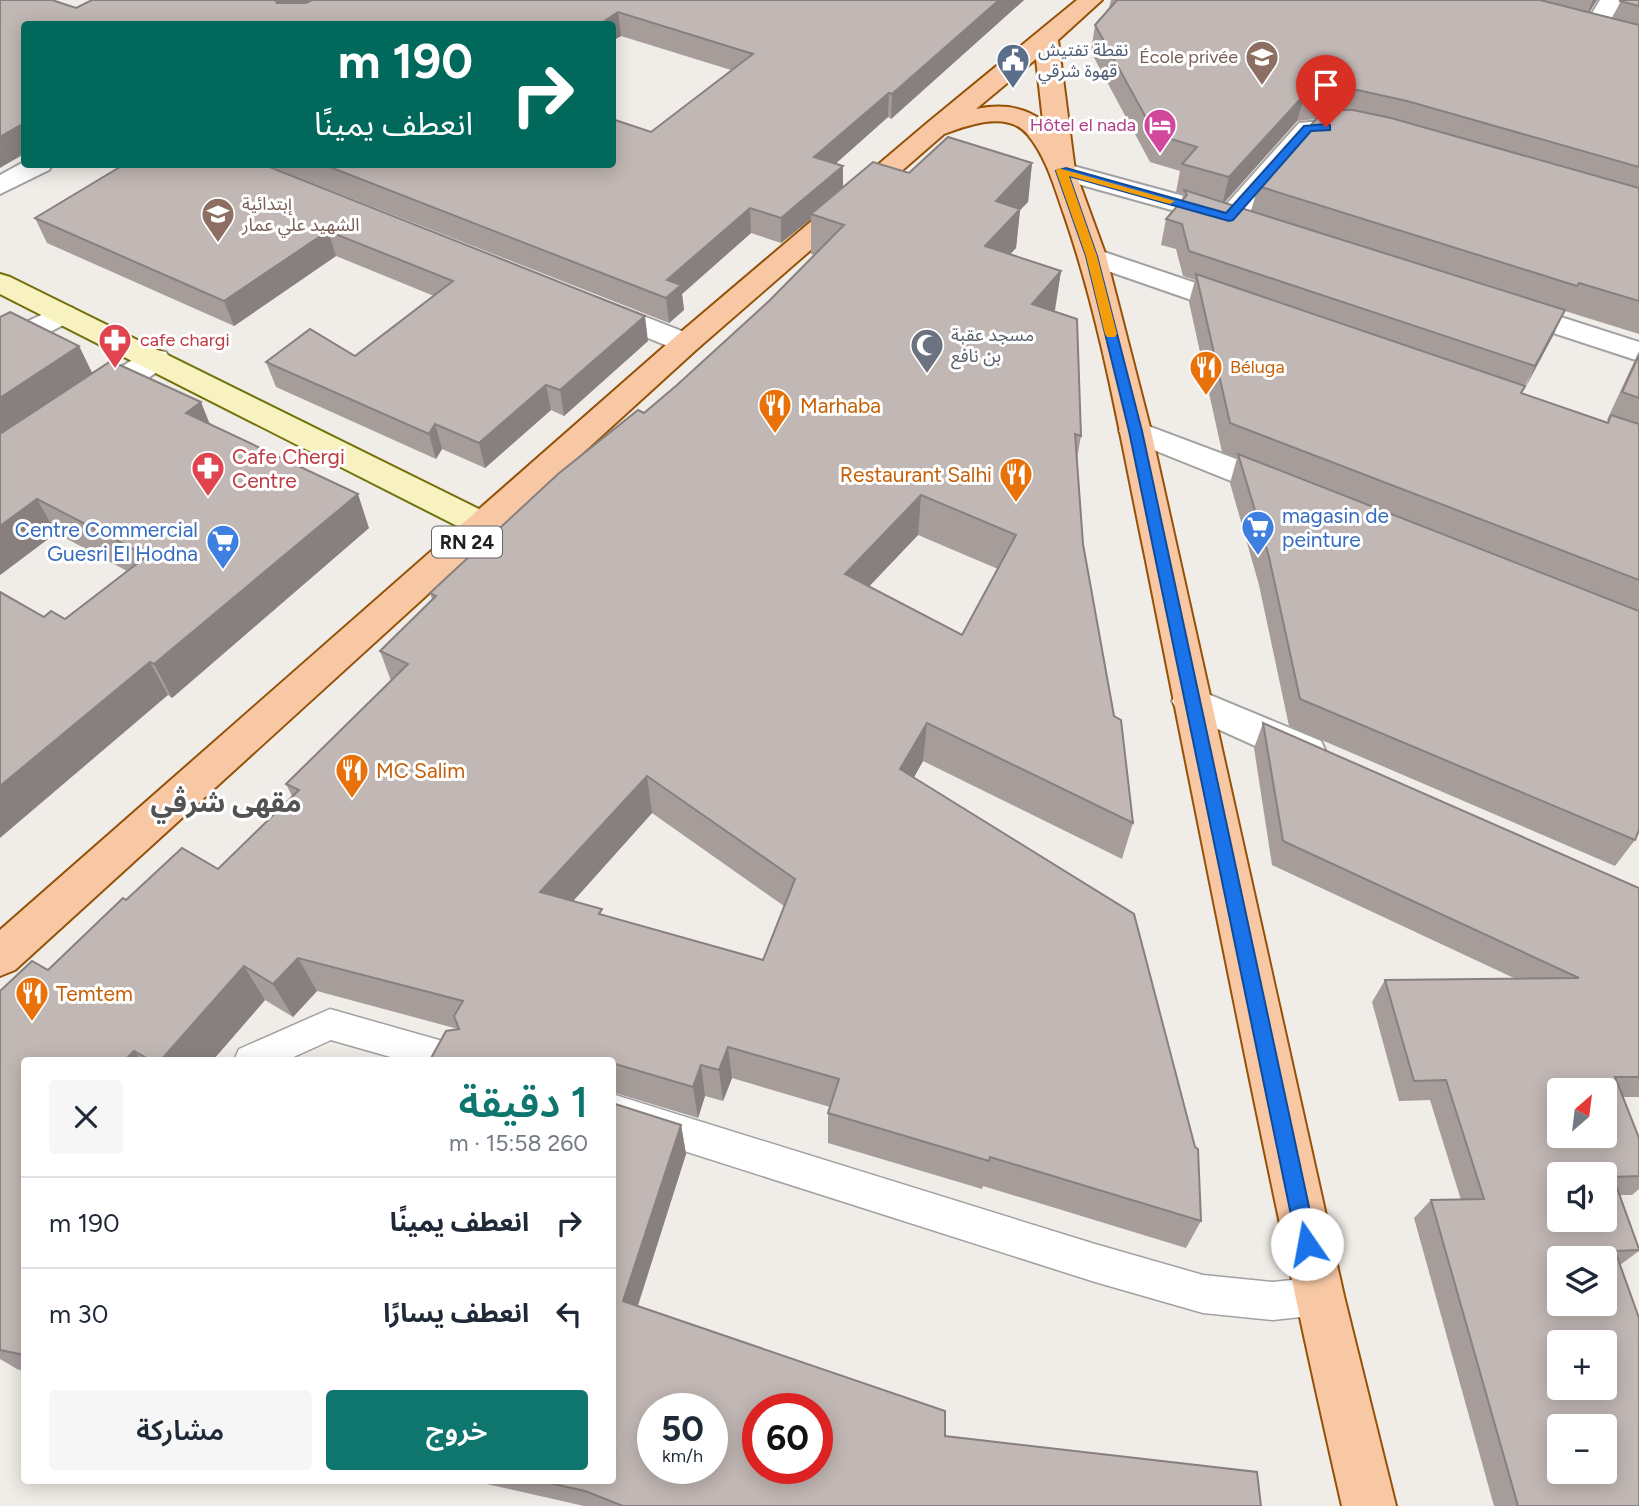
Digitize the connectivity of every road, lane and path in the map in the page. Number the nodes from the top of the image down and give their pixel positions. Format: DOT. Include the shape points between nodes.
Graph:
graph roads {
  1 [pos="1091,0"];
  2 [pos="1611,0"];
  3 [pos="1566,26"];
  4 [pos="1591,33"];
  5 [pos="1046,39"];
  6 [pos="1615,39"];
  7 [pos="1009,71"];
  8 [pos="1034,127"];
  9 [pos="935,128"];
  10 [pos="1388,136"];
  11 [pos="33,168"];
  12 [pos="1062,171"];
  13 [pos="0,186"];
  14 [pos="1092,256"];
  15 [pos="0,283"];
  16 [pos="570,296"];
  17 [pos="1480,300"];
  18 [pos="63,314"];
  19 [pos="1274,319"];
  20 [pos="686,343"];
  21 [pos="0,346"];
  22 [pos="1639,352"];
  23 [pos="155,359"];
  24 [pos="68,417"];
  25 [pos="1135,431"];
  26 [pos="1316,502"];
  27 [pos="485,526"];
  28 [pos="1191,701"];
  29 [pos="1344,768"];
  30 [pos="0,957"];
  31 [pos="258,1057"];
  32 [pos="443,1057"];
  33 [pos="616,1112"];
  34 [pos="1318,1296"];
  35 [pos="1370,1506"];
  1 -- 5 [label="main road, RN 24"];
  2 -- 4 [label="street"];
  3 -- 4 [label="main road"];
  4 -- 6 [label="main road"];
  5 -- 7 [label="main road, RN 24"];
  5 -- 12 [label="main road"];
  7 -- 8 [label="main road"];
  7 -- 9 [label="main road, RN 24"];
  8 -- 9 [label="main road" via="1004,114 980,114"];
  8 -- 12 [label="main road"];
  9 -- 20 [label="main road, RN 24"];
  10 -- 12 [label="street" via="1345,127 1308,128 1242,222"];
  11 -- 13 [label="street"];
  12 -- 14 [label="main road"];
  14 -- 19 [label="street"];
  14 -- 25 [label="main road"];
  15 -- 18 [label="main road"];
  16 -- 20 [label="street"];
  17 -- 22 [label="street"];
  18 -- 21 [label="street"];
  18 -- 23 [label="main road"];
  20 -- 27 [label="main road, RN 24"];
  23 -- 24 [label="street"];
  23 -- 27 [label="main road"];
  25 -- 26 [label="street"];
  25 -- 28 [label="main road"];
  27 -- 30 [label="main road, RN 24"];
  28 -- 29 [label="street"];
  28 -- 34 [label="main road"];
  31 -- 32 [label="lane" via="330,1024"];
  33 -- 34 [label="lane" via="1203,1294 1273,1301"];
  34 -- 35 [label="main road"];
}
